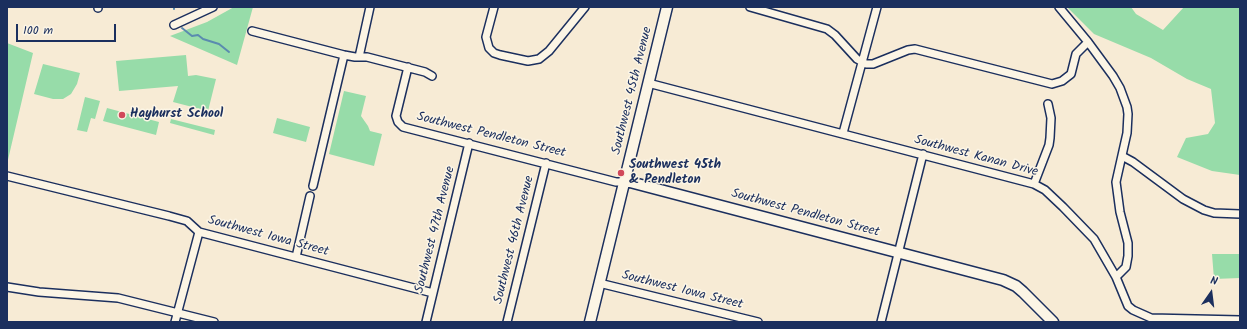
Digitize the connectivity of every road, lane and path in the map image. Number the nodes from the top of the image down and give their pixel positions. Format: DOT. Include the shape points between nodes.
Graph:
graph roads {
  1 [pos="213,7"];
  2 [pos="370,7"];
  3 [pos="494,7"];
  4 [pos="585,7"];
  5 [pos="667,7"];
  6 [pos="750,7"];
  7 [pos="877,7"];
  8 [pos="1059,7"];
  9 [pos="174,25"];
  10 [pos="252,31"];
  11 [pos="1088,42"];
  12 [pos="344,55"];
  13 [pos="359,57"];
  14 [pos="862,62"];
  15 [pos="408,67"];
  16 [pos="432,76"];
  17 [pos="648,83"];
  18 [pos="1048,104"];
  19 [pos="843,133"];
  20 [pos="469,144"];
  21 [pos="923,154"];
  22 [pos="1122,156"];
  23 [pos="546,163"];
  24 [pos="7,176"];
  25 [pos="623,182"];
  26 [pos="1034,184"];
  27 [pos="313,186"];
  28 [pos="310,196"];
  29 [pos="1240,214"];
  30 [pos="200,232"];
  31 [pos="898,252"];
  32 [pos="296,257"];
  33 [pos="1116,277"];
  34 [pos="599,283"];
  35 [pos="7,287"];
  36 [pos="433,294"];
  37 [pos="178,313"];
  38 [pos="1239,321"];
  39 [pos="175,322"];
  40 [pos="214,322"];
  41 [pos="426,322"];
  42 [pos="507,322"];
  43 [pos="590,322"];
  44 [pos="758,322"];
  45 [pos="881,322"];
  46 [pos="1054,322"];
  1 -- 9 [label="street"];
  2 -- 13 [label="street"];
  3 -- 4 [label="street" via="486,37 489,48 500,55 528,61 539,59 549,51"];
  5 -- 17 [label="street, Southwest 45th Avenue"];
  6 -- 14 [label="street" via="827,29"];
  7 -- 14 [label="street"];
  8 -- 11 [label="street"];
  10 -- 12 [label="street"];
  11 -- 14 [label="street" via="1076,54 1071,74 1062,82 1052,84 915,49 873,64"];
  11 -- 22 [label="street" via="1113,76 1125,100 1128,120"];
  12 -- 13 [label="street"];
  12 -- 27 [label="street"];
  13 -- 15 [label="street"];
  14 -- 19 [label="street"];
  15 -- 16 [label="street"];
  15 -- 20 [label="street, Southwest Pendleton Street" via="396,116 398,122 403,127"];
  17 -- 19 [label="street, Southwest Kanan Drive"];
  17 -- 25 [label="street, Southwest 45th Avenue"];
  18 -- 26 [label="street" via="1051,118 1049,145"];
  19 -- 21 [label="street, Southwest Kanan Drive"];
  20 -- 23 [label="street, Southwest Pendleton Street"];
  20 -- 36 [label="street, Southwest 47th Avenue"];
  21 -- 26 [label="street, Southwest Kanan Drive"];
  21 -- 31 [label="street"];
  22 -- 29 [label="street" via="1183,199 1204,210"];
  22 -- 33 [label="street" via="1116,182 1128,243 1128,256 1126,267"];
  23 -- 25 [label="street, Southwest Pendleton Street"];
  23 -- 42 [label="street, Southwest 46th Avenue"];
  24 -- 30 [label="street, Southwest Iowa Street" via="187,222"];
  25 -- 31 [label="street, Southwest Pendleton Street"];
  25 -- 34 [label="street, Southwest 45th Avenue"];
  26 -- 33 [label="street, Southwest Kanan Drive" via="1064,207 1094,239"];
  28 -- 32 [label="street"];
  30 -- 32 [label="street, Southwest Iowa Street"];
  30 -- 37 [label="street"];
  31 -- 45 [label="street"];
  31 -- 46 [label="street, Southwest Pendleton Street" via="1008,282 1024,292"];
  32 -- 36 [label="street, Southwest Iowa Street"];
  33 -- 38 [label="street, Southwest Kanan Drive" via="1128,306 1151,318"];
  34 -- 43 [label="street, Southwest 45th Avenue"];
  34 -- 44 [label="street, Southwest Iowa Street"];
  35 -- 37 [label="street" via="118,298"];
  36 -- 41 [label="street, Southwest 47th Avenue"];
  37 -- 39 [label="street"];
  37 -- 40 [label="street"];
}
